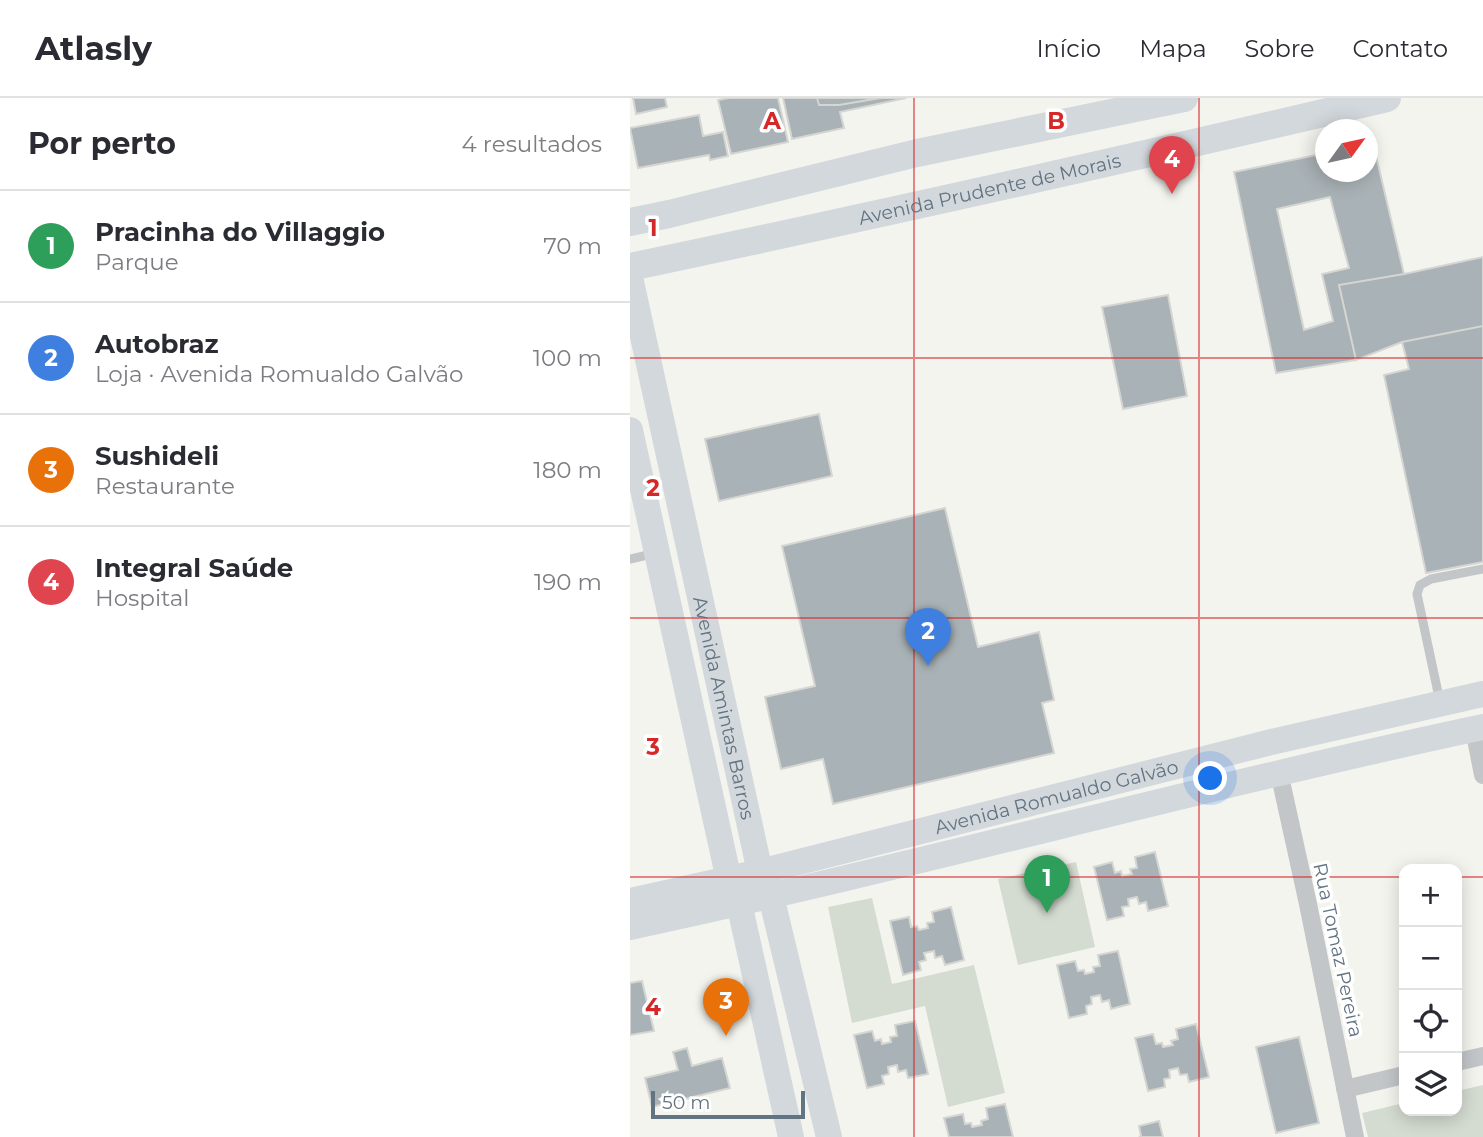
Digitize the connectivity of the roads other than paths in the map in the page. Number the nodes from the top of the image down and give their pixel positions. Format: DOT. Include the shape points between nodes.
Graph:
graph roads {
  1 [pos="1184,98"];
  2 [pos="1387,98"];
  3 [pos="630,222"];
  4 [pos="630,267"];
  5 [pos="630,277"];
  6 [pos="630,430"];
  7 [pos="658,552"];
  8 [pos="630,559"];
  9 [pos="1483,569"];
  10 [pos="1483,694"];
  11 [pos="1440,704"];
  12 [pos="1478,728"];
  13 [pos="1279,772"];
  14 [pos="1483,775"];
  15 [pos="765,884"];
  16 [pos="734,892"];
  17 [pos="630,901"];
  18 [pos="630,927"];
  19 [pos="1483,1056"];
  20 [pos="1462,1061"];
  21 [pos="1399,1076"];
  22 [pos="1345,1089"];
  23 [pos="791,1137"];
  24 [pos="829,1137"];
  25 [pos="1354,1137"];
  1 -- 3 [label="main road" via="917,153"];
  2 -- 4 [label="main road, Avenida Prudente de Morais"];
  5 -- 15 [label="main road, Avenida Amintas Barros"];
  6 -- 7 [label="main road, Avenida Amintas Barros"];
  7 -- 8 [label="lane"];
  7 -- 16 [label="main road, Avenida Amintas Barros"];
  9 -- 11 [label="lane" via="1431,579 1420,585 1417,594"];
  10 -- 11 [label="main road, Avenida Romualdo Galvão"];
  11 -- 15 [label="main road, Avenida Romualdo Galvão" via="1271,742"];
  12 -- 13 [label="main road, Avenida Romualdo Galvão"];
  12 -- 14 [label="street"];
  13 -- 15 [label="main road, Avenida Romualdo Galvão" via="997,842"];
  13 -- 22 [label="street, Rua Tomaz Pereira"];
  15 -- 16 [label="main road, Avenida Romualdo Galvão"];
  15 -- 24 [label="main road, Avenida Amintas Barros"];
  16 -- 17 [label="main road, Avenida Romualdo Galvão"];
  16 -- 18 [label="main road, Avenida Romualdo Galvão"];
  16 -- 23 [label="main road, Avenida Amintas Barros"];
  19 -- 20 [label="street"];
  21 -- 22 [label="street"];
  22 -- 25 [label="street, Rua Tomaz Pereira"];
}
